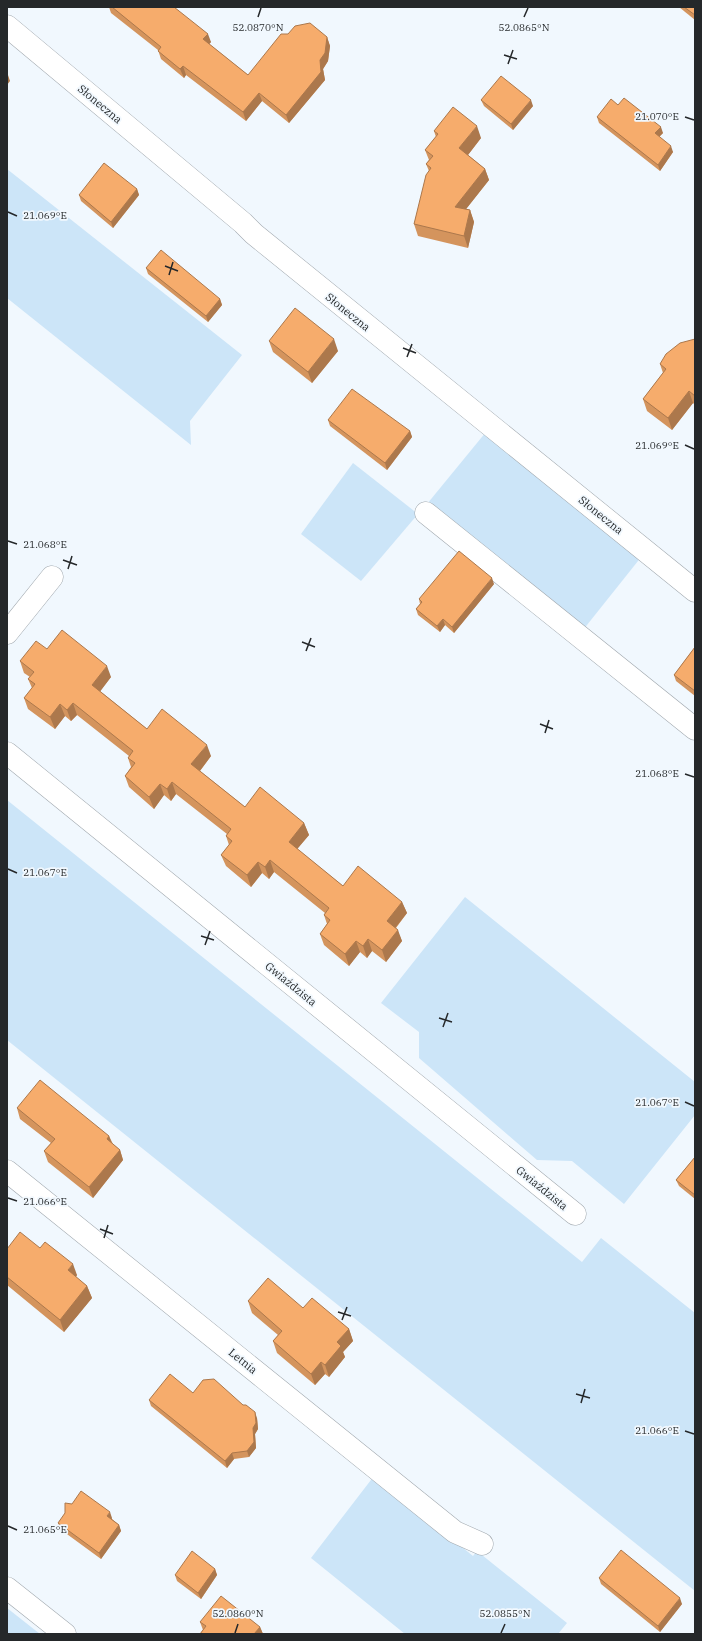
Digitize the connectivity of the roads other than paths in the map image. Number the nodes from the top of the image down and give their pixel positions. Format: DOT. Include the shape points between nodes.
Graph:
graph roads {
  1 [pos="7,26"];
  2 [pos="426,513"];
  3 [pos="52,577"];
  4 [pos="695,591"];
  5 [pos="7,633"];
  6 [pos="695,728"];
  7 [pos="7,753"];
  8 [pos="7,1171"];
  9 [pos="575,1214"];
  10 [pos="482,1544"];
  11 [pos="7,1588"];
  12 [pos="65,1634"];
  1 -- 4 [label="street, Słoneczna" via="254,234"];
  2 -- 6 [label="street"];
  3 -- 5 [label="street"];
  7 -- 9 [label="street, Gwiaździsta"];
  8 -- 10 [label="street, Letnia" via="455,1532"];
  11 -- 12 [label="street"];
}
